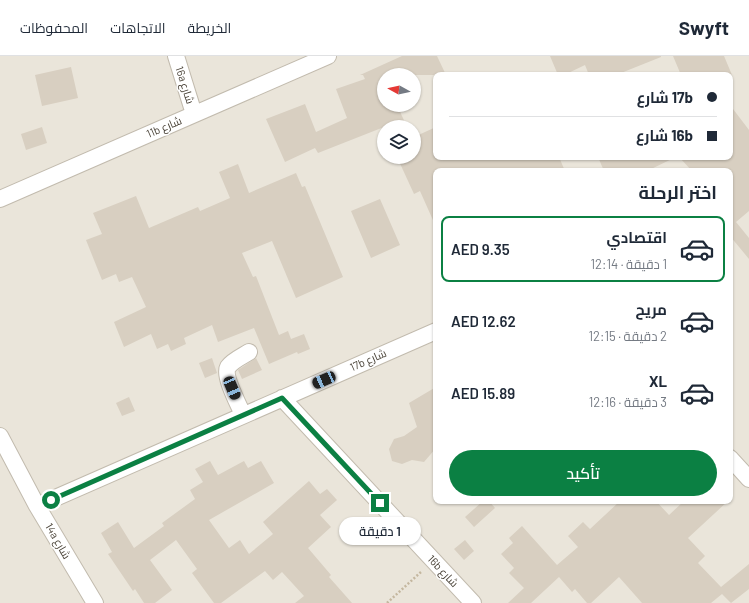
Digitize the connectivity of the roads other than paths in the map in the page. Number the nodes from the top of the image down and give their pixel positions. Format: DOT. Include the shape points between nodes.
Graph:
graph roads {
  1 [pos="176,56"];
  2 [pos="328,56"];
  3 [pos="194,114"];
  4 [pos="0,199"];
  5 [pos="433,332"];
  6 [pos="250,352"];
  7 [pos="282,398"];
  8 [pos="243,415"];
  9 [pos="0,436"];
  10 [pos="733,461"];
  11 [pos="749,479"];
  12 [pos="37,506"];
  13 [pos="95,603"];
  14 [pos="473,603"];
  1 -- 3 [label="street, 16a شارع"];
  2 -- 3 [label="street, 11b شارع"];
  3 -- 4 [label="street, 11b شارع"];
  5 -- 7 [label="street, 17b شارع"];
  6 -- 8 [label="street" via="233,362 226,375"];
  7 -- 8 [label="street, 17b شارع"];
  7 -- 14 [label="street, 16b شارع"];
  8 -- 12 [label="street, 17b شارع"];
  9 -- 12 [label="street, 14a شارع"];
  10 -- 11 [label="street"];
  12 -- 13 [label="street, 14a شارع"];
}
